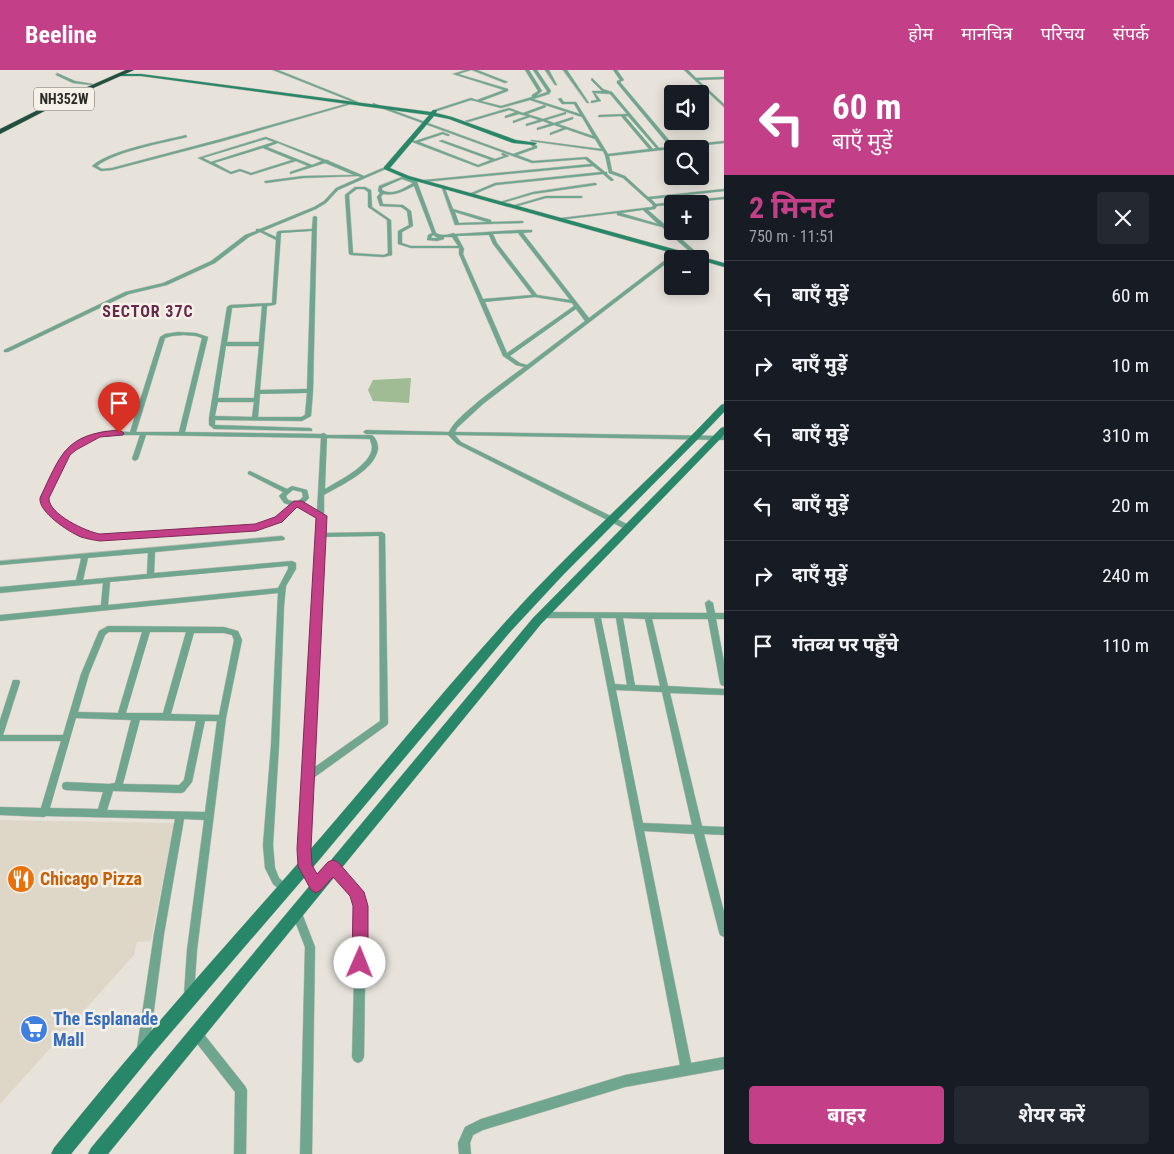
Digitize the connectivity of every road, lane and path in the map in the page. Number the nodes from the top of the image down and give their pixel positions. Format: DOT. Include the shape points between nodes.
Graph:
graph roads {
  1 [pos="125,70"];
  2 [pos="132,70"];
  3 [pos="275,70"];
  4 [pos="469,70"];
  5 [pos="474,70"];
  6 [pos="527,70"];
  7 [pos="535,70"];
  8 [pos="547,70"];
  9 [pos="565,70"];
  10 [pos="615,70"];
  11 [pos="686,70"];
  12 [pos="57,74"];
  13 [pos="141,74"];
  14 [pos="118,75"];
  15 [pos="724,78"];
  16 [pos="592,79"];
  17 [pos="697,79"];
  18 [pos="506,82"];
  19 [pos="91,84"];
  20 [pos="556,84"];
  21 [pos="608,92"];
  22 [pos="627,92"];
  23 [pos="531,99"];
  24 [pos="560,99"];
  25 [pos="477,101"];
  26 [pos="353,103"];
  27 [pos="375,105"];
  28 [pos="495,106"];
  29 [pos="545,106"];
  30 [pos="724,106"];
  31 [pos="565,112"];
  32 [pos="434,113"];
  33 [pos="521,113"];
  34 [pos="622,115"];
  35 [pos="629,115"];
  36 [pos="530,116"];
  37 [pos="582,116"];
  38 [pos="599,116"];
  39 [pos="506,117"];
  40 [pos="572,118"];
  41 [pos="467,120"];
  42 [pos="542,120"];
  43 [pos="514,122"];
  44 [pos="423,123"];
  45 [pos="554,124"];
  46 [pos="527,125"];
  47 [pos="572,125"];
  48 [pos="566,128"];
  49 [pos="538,130"];
  50 [pos="0,131"];
  51 [pos="551,134"];
  52 [pos="186,136"];
  53 [pos="453,136"];
  54 [pos="597,138"];
  55 [pos="409,140"];
  56 [pos="441,140"];
  57 [pos="666,140"];
  58 [pos="278,142"];
  59 [pos="416,142"];
  60 [pos="724,142"];
  61 [pos="532,143"];
  62 [pos="709,144"];
  63 [pos="425,146"];
  64 [pos="264,147"];
  65 [pos="664,149"];
  66 [pos="604,150"];
  67 [pos="652,150"];
  68 [pos="659,150"];
  69 [pos="513,155"];
  70 [pos="608,155"];
  71 [pos="296,160"];
  72 [pos="494,160"];
  73 [pos="327,161"];
  74 [pos="211,163"];
  75 [pos="594,165"];
  76 [pos="277,166"];
  77 [pos="310,166"];
  78 [pos="386,168"];
  79 [pos="570,168"];
  80 [pos="546,170"];
  81 [pos="291,172"];
  82 [pos="522,172"];
  83 [pos="603,173"];
  84 [pos="613,173"];
  85 [pos="498,174"];
  86 [pos="309,176"];
  87 [pos="362,176"];
  88 [pos="579,176"];
  89 [pos="555,178"];
  90 [pos="531,180"];
  91 [pos="612,180"];
  92 [pos="415,181"];
  93 [pos="424,181"];
  94 [pos="266,182"];
  95 [pos="506,183"];
  96 [pos="595,184"];
  97 [pos="343,185"];
  98 [pos="442,186"];
  99 [pos="354,189"];
  100 [pos="724,190"];
  101 [pos="382,193"];
  102 [pos="471,194"];
  103 [pos="528,194"];
  104 [pos="581,196"];
  105 [pos="648,198"];
  106 [pos="724,198"];
  107 [pos="536,199"];
  108 [pos="500,202"];
  109 [pos="655,204"];
  110 [pos="514,206"];
  111 [pos="644,209"];
  112 [pos="451,210"];
  113 [pos="615,213"];
  114 [pos="315,217"];
  115 [pos="561,219"];
  116 [pos="522,222"];
  117 [pos="497,223"];
  118 [pos="663,227"];
  119 [pos="264,228"];
  120 [pos="258,230"];
  121 [pos="314,230"];
  122 [pos="519,231"];
  123 [pos="530,231"];
  124 [pos="490,232"];
  125 [pos="453,234"];
  126 [pos="277,236"];
  127 [pos="461,247"];
  128 [pos="672,250"];
  129 [pos="690,250"];
  130 [pos="709,261"];
  131 [pos="664,263"];
  132 [pos="724,265"];
  133 [pos="535,296"];
  134 [pos="482,302"];
  135 [pos="571,302"];
  136 [pos="265,306"];
  137 [pos="575,308"];
  138 [pos="588,321"];
  139 [pos="225,344"];
  140 [pos="262,344"];
  141 [pos="6,351"];
  142 [pos="506,356"];
  143 [pos="529,367"];
  144 [pos="310,391"];
  145 [pos="258,392"];
  146 [pos="216,400"];
  147 [pos="257,400"];
  148 [pos="724,408"];
  149 [pos="212,418"];
  150 [pos="255,419"];
  151 [pos="133,433"];
  152 [pos="144,433"];
  153 [pos="182,434"];
  154 [pos="324,435"];
  155 [pos="451,435"];
  156 [pos="721,435"];
  157 [pos="698,438"];
  158 [pos="135,459"];
  159 [pos="250,473"];
  160 [pos="286,491"];
  161 [pos="305,491"];
  162 [pos="322,491"];
  163 [pos="296,504"];
  164 [pos="322,516"];
  165 [pos="613,520"];
  166 [pos="628,528"];
  167 [pos="320,535"];
  168 [pos="282,538"];
  169 [pos="152,550"];
  170 [pos="85,556"];
  171 [pos="0,563"];
  172 [pos="150,576"];
  173 [pos="107,580"];
  174 [pos="79,582"];
  175 [pos="0,590"];
  176 [pos="282,590"];
  177 [pos="709,603"];
  178 [pos="104,608"];
  179 [pos="544,615"];
  180 [pos="597,616"];
  181 [pos="619,616"];
  182 [pos="648,616"];
  183 [pos="712,616"];
  184 [pos="724,616"];
  185 [pos="0,618"];
  186 [pos="147,629"];
  187 [pos="191,630"];
  188 [pos="720,651"];
  189 [pos="16,682"];
  190 [pos="724,683"];
  191 [pos="611,687"];
  192 [pos="632,688"];
  193 [pos="665,690"];
  194 [pos="724,692"];
  195 [pos="74,715"];
  196 [pos="121,716"];
  197 [pos="136,716"];
  198 [pos="166,717"];
  199 [pos="201,718"];
  200 [pos="222,718"];
  201 [pos="0,733"];
  202 [pos="0,738"];
  203 [pos="67,738"];
  204 [pos="308,777"];
  205 [pos="66,786"];
  206 [pos="114,788"];
  207 [pos="0,811"];
  208 [pos="44,813"];
  209 [pos="101,814"];
  210 [pos="180,815"];
  211 [pos="210,816"];
  212 [pos="638,827"];
  213 [pos="698,830"];
  214 [pos="724,831"];
  215 [pos="305,866"];
  216 [pos="333,867"];
  217 [pos="316,886"];
  218 [pos="285,889"];
  219 [pos="296,910"];
  220 [pos="724,932"];
  221 [pos="189,997"];
  222 [pos="195,1032"];
  223 [pos="142,1055"];
  224 [pos="358,1057"];
  225 [pos="724,1063"];
  226 [pos="687,1070"];
  227 [pos="60,1154"];
  228 [pos="96,1154"];
  229 [pos="240,1154"];
  230 [pos="306,1154"];
  231 [pos="465,1154"];
  1 -- 19 [label="highway, NH352W"];
  2 -- 13 [label="street"];
  2 -- 14 [label="highway, NH352W"];
  3 -- 26 [label="street"];
  4 -- 25 [label="street" via="455,74 507,90"];
  5 -- 18 [label="street"];
  6 -- 28 [label="street" via="539,94"];
  7 -- 23 [label="street" via="549,91"];
  8 -- 20 [label="street"];
  9 -- 21 [label="street" via="590,102 599,102 593,92"];
  10 -- 22 [label="street" via="622,80 618,82"];
  11 -- 17 [label="street"];
  12 -- 19 [label="street" via="74,82"];
  13 -- 14 [label="street"];
  13 -- 26 [label="street"];
  14 -- 50 [label="highway, NH352W"];
  15 -- 17 [label="street"];
  15 -- 17 [label="street"];
  16 -- 21 [label="street"];
  17 -- 30 [label="street"];
  19 -- 50 [label="highway, NH352W"];
  21 -- 22 [label="street"];
  21 -- 35 [label="street"];
  22 -- 57 [label="street"];
  23 -- 28 [label="street" via="503,107"];
  23 -- 37 [label="street"];
  24 -- 37 [label="street" via="563,103 575,104"];
  25 -- 28 [label="street"];
  25 -- 32 [label="street" via="470,99"];
  26 -- 27 [label="street"];
  26 -- 52 [label="street" via="112,169 102,170 94,166 117,155"];
  27 -- 32 [label="street"];
  27 -- 44 [label="street"];
  29 -- 33 [label="street"];
  31 -- 42 [label="street"];
  32 -- 41 [label="street"];
  32 -- 44 [label="street"];
  32 -- 61 [label="street" via="515,142"];
  33 -- 36 [label="street"];
  33 -- 39 [label="street"];
  33 -- 41 [label="street" via="506,109"];
  34 -- 35 [label="street"];
  34 -- 38 [label="street"];
  34 -- 67 [label="street"];
  35 -- 68 [label="street"];
  36 -- 42 [label="street"];
  36 -- 43 [label="street"];
  37 -- 54 [label="street"];
  40 -- 45 [label="street"];
  41 -- 61 [label="street"];
  42 -- 45 [label="street"];
  42 -- 46 [label="street"];
  44 -- 55 [label="street"];
  44 -- 69 [label="street"];
  45 -- 48 [label="street"];
  45 -- 49 [label="street"];
  47 -- 48 [label="street"];
  48 -- 51 [label="street"];
  48 -- 54 [label="street"];
  53 -- 56 [label="street"];
  53 -- 59 [label="street" via="443,133"];
  53 -- 72 [label="street" via="507,156"];
  54 -- 66 [label="street"];
  55 -- 59 [label="street"];
  55 -- 78 [label="street"];
  56 -- 63 [label="street"];
  56 -- 72 [label="street"];
  58 -- 64 [label="street"];
  58 -- 73 [label="street"];
  58 -- 74 [label="street" via="266,138 200,158"];
  59 -- 63 [label="street"];
  60 -- 62 [label="street"];
  61 -- 66 [label="street"];
  61 -- 69 [label="street" via="536,147"];
  63 -- 72 [label="street" via="478,166"];
  64 -- 71 [label="street"];
  64 -- 74 [label="street"];
  65 -- 68 [label="street"];
  66 -- 70 [label="street"];
  67 -- 68 [label="street"];
  67 -- 70 [label="street"];
  69 -- 75 [label="street" via="538,163 586,158"];
  70 -- 84 [label="street"];
  71 -- 76 [label="street"];
  71 -- 77 [label="street"];
  73 -- 77 [label="street"];
  73 -- 87 [label="street"];
  74 -- 76 [label="street" via="231,173 240,170 251,174"];
  75 -- 79 [label="street"];
  75 -- 83 [label="street"];
  76 -- 81 [label="street"];
  77 -- 81 [label="street"];
  78 -- 87 [label="street"];
  78 -- 92 [label="street"];
  79 -- 80 [label="street"];
  79 -- 88 [label="street"];
  80 -- 82 [label="street"];
  80 -- 89 [label="street"];
  81 -- 86 [label="street"];
  82 -- 85 [label="street"];
  82 -- 90 [label="street"];
  83 -- 84 [label="street"];
  83 -- 88 [label="street"];
  83 -- 91 [label="street"];
  84 -- 105 [label="street" via="622,176"];
  85 -- 93 [label="street"];
  85 -- 95 [label="street"];
  86 -- 87 [label="street"];
  86 -- 94 [label="street"];
  87 -- 97 [label="street"];
  88 -- 89 [label="street"];
  89 -- 90 [label="street"];
  90 -- 95 [label="street"];
  92 -- 93 [label="street"];
  92 -- 101 [label="street" via="397,193"];
  92 -- 101 [label="street" via="402,178 380,188"];
  92 -- 125 [label="street" via="434,234"];
  93 -- 98 [label="street"];
  95 -- 102 [label="street" via="487,186"];
  96 -- 103 [label="street"];
  97 -- 99 [label="street"];
  97 -- 119 [label="street" via="322,205"];
  98 -- 102 [label="street"];
  98 -- 112 [label="street"];
  99 -- 99 [label="street" via="347,195 352,254 390,254 390,220 370,207 370,191"];
  100 -- 105 [label="street"];
  101 -- 127 [label="street" via="381,205 402,206 409,211 411,226 400,232 400,244"];
  102 -- 108 [label="street"];
  103 -- 107 [label="street"];
  103 -- 108 [label="street"];
  104 -- 107 [label="street"];
  105 -- 109 [label="street"];
  106 -- 109 [label="street"];
  107 -- 110 [label="street"];
  108 -- 110 [label="street"];
  109 -- 111 [label="street" via="654,208"];
  110 -- 115 [label="street"];
  111 -- 113 [label="street"];
  111 -- 118 [label="street"];
  112 -- 117 [label="street"];
  112 -- 117 [label="street" via="460,224"];
  113 -- 115 [label="street"];
  113 -- 118 [label="street"];
  114 -- 121 [label="street"];
  115 -- 128 [label="street"];
  116 -- 117 [label="street"];
  118 -- 129 [label="street"];
  119 -- 120 [label="street"];
  119 -- 126 [label="street"];
  120 -- 126 [label="street"];
  120 -- 141 [label="street" via="213,262 165,284 127,293"];
  121 -- 126 [label="street" via="283,230"];
  121 -- 144 [label="street"];
  122 -- 123 [label="street"];
  122 -- 124 [label="street"];
  122 -- 135 [label="street"];
  124 -- 125 [label="street"];
  124 -- 133 [label="street" via="494,243"];
  125 -- 127 [label="street"];
  126 -- 136 [label="street" via="274,304"];
  127 -- 134 [label="street"];
  130 -- 132 [label="street"];
  131 -- 138 [label="street"];
  133 -- 134 [label="street"];
  133 -- 135 [label="street"];
  134 -- 142 [label="street"];
  135 -- 137 [label="street"];
  136 -- 139 [label="street" via="230,307"];
  136 -- 140 [label="street"];
  137 -- 138 [label="street"];
  137 -- 142 [label="street"];
  138 -- 143 [label="street"];
  139 -- 140 [label="street"];
  139 -- 146 [label="street"];
  140 -- 145 [label="street"];
  142 -- 143 [label="street"];
  143 -- 155 [label="street" via="475,408 454,427"];
  144 -- 145 [label="street"];
  144 -- 150 [label="street" via="308,416 305,418"];
  145 -- 147 [label="street"];
  146 -- 147 [label="street"];
  146 -- 149 [label="street"];
  147 -- 150 [label="street"];
  148 -- 157 [label="street"];
  149 -- 150 [label="street"];
  149 -- 155 [label="street" via="212,426 217,427"];
  151 -- 152 [label="street"];
  151 -- 153 [label="street" via="163,337 168,334 200,334 205,337"];
  151 -- 163 [label="street" via="98,434 66,454 44,498 49,512 84,534 100,537 256,528 278,520"];
  152 -- 153 [label="street"];
  152 -- 158 [label="street"];
  153 -- 154 [label="street"];
  154 -- 162 [label="street"];
  154 -- 162 [label="street" via="370,436 374,439 375,448 374,457 369,462"];
  155 -- 157 [label="street"];
  155 -- 165 [label="street" via="459,443"];
  156 -- 157 [label="street"];
  156 -- 166 [label="street"];
  157 -- 165 [label="street"];
  159 -- 160 [label="street"];
  160 -- 161 [label="street" via="296,488"];
  160 -- 163 [label="street" via="282,498"];
  161 -- 162 [label="street"];
  161 -- 163 [label="street" via="306,498"];
  162 -- 164 [label="street"];
  163 -- 164 [label="street"];
  164 -- 167 [label="street"];
  165 -- 166 [label="street"];
  165 -- 215 [label="street" via="536,596"];
  166 -- 179 [label="street"];
  167 -- 204 [label="street"];
  167 -- 204 [label="street" via="382,534 384,723"];
  168 -- 169 [label="street"];
  169 -- 170 [label="street"];
  169 -- 172 [label="street"];
  170 -- 171 [label="street"];
  170 -- 174 [label="street"];
  172 -- 173 [label="street"];
  172 -- 176 [label="street" via="292,563"];
  173 -- 174 [label="street"];
  173 -- 178 [label="street"];
  174 -- 175 [label="street"];
  176 -- 178 [label="street"];
  176 -- 218 [label="street" via="276,745 268,845 270,868 276,881"];
  177 -- 183 [label="street"];
  178 -- 185 [label="street"];
  179 -- 180 [label="street"];
  179 -- 216 [label="street"];
  180 -- 181 [label="street"];
  180 -- 191 [label="street"];
  181 -- 182 [label="street"];
  181 -- 192 [label="street"];
  182 -- 183 [label="street"];
  182 -- 193 [label="street"];
  183 -- 184 [label="street"];
  183 -- 188 [label="street"];
  186 -- 187 [label="street"];
  186 -- 195 [label="street" via="108,629 102,633 93,650"];
  186 -- 196 [label="street"];
  187 -- 198 [label="street"];
  187 -- 200 [label="street" via="224,630 237,636"];
  188 -- 190 [label="street"];
  189 -- 201 [label="street"];
  191 -- 192 [label="street"];
  191 -- 212 [label="street"];
  192 -- 193 [label="street"];
  193 -- 194 [label="street"];
  193 -- 213 [label="street"];
  195 -- 196 [label="street"];
  195 -- 203 [label="street"];
  196 -- 197 [label="street"];
  197 -- 198 [label="street"];
  197 -- 206 [label="street"];
  198 -- 199 [label="street"];
  199 -- 200 [label="street"];
  199 -- 206 [label="street" via="185,787"];
  200 -- 211 [label="street"];
  202 -- 203 [label="street"];
  203 -- 208 [label="street"];
  204 -- 215 [label="street"];
  205 -- 206 [label="street"];
  206 -- 209 [label="street"];
  207 -- 208 [label="street"];
  208 -- 209 [label="street"];
  209 -- 210 [label="street"];
  210 -- 211 [label="street"];
  210 -- 223 [label="street"];
  211 -- 221 [label="street"];
  212 -- 213 [label="street"];
  212 -- 226 [label="street"];
  213 -- 214 [label="street"];
  213 -- 220 [label="street"];
  215 -- 217 [label="street"];
  215 -- 218 [label="street"];
  216 -- 217 [label="street"];
  216 -- 224 [label="street" via="357,892 361,906"];
  217 -- 219 [label="street"];
  218 -- 221 [label="street"];
  219 -- 222 [label="street"];
  219 -- 230 [label="street" via="310,948"];
  221 -- 223 [label="street"];
  222 -- 228 [label="street"];
  222 -- 229 [label="street" via="241,1090"];
  223 -- 227 [label="street" via="112,1087"];
  225 -- 226 [label="street"];
  226 -- 231 [label="street" via="625,1081 481,1125 468,1131"];
}
